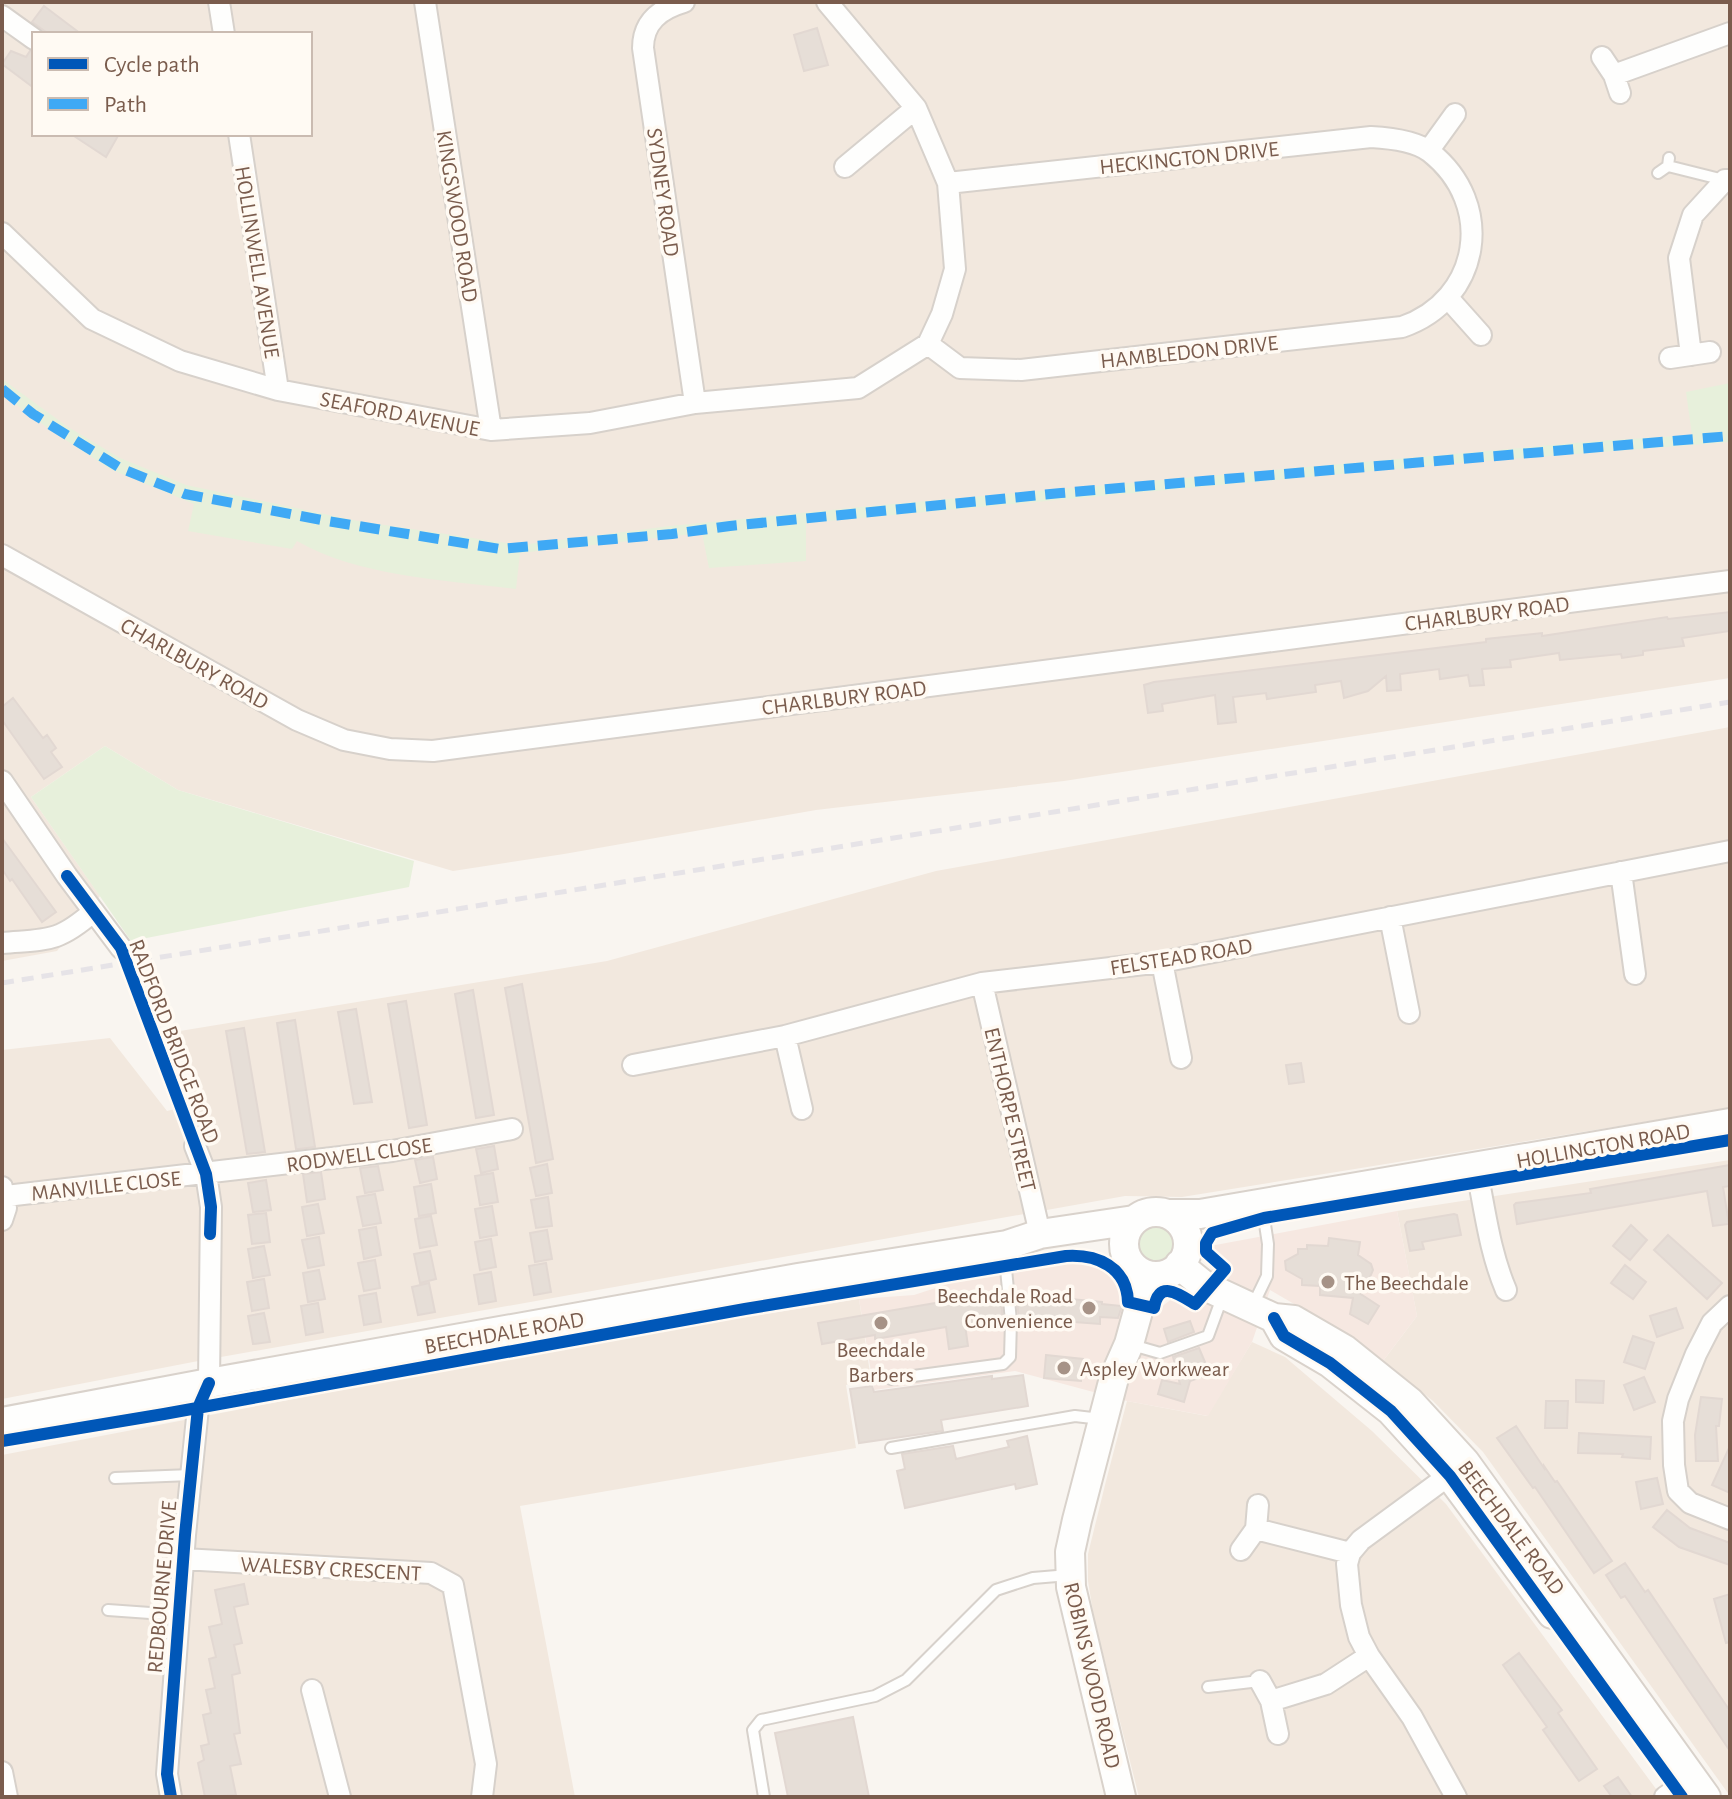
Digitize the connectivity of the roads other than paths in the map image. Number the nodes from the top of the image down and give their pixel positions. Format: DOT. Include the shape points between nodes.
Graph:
graph roads {
  1 [pos="219,2"];
  2 [pos="425,2"];
  3 [pos="684,2"];
  4 [pos="827,2"];
  5 [pos="2,16"];
  6 [pos="224,32"];
  7 [pos="1730,33"];
  8 [pos="32,38"];
  9 [pos="1602,57"];
  10 [pos="916,108"];
  11 [pos="1455,114"];
  12 [pos="239,136"];
  13 [pos="1429,150"];
  14 [pos="1665,166"];
  15 [pos="845,167"];
  16 [pos="948,183"];
  17 [pos="1723,184"];
  18 [pos="2,233"];
  19 [pos="1448,298"];
  20 [pos="1481,335"];
  21 [pos="928,344"];
  22 [pos="1670,358"];
  23 [pos="278,390"];
  24 [pos="695,403"];
  25 [pos="491,430"];
  26 [pos="2,555"];
  27 [pos="1730,581"];
  28 [pos="2,781"];
  29 [pos="1730,851"];
  30 [pos="1621,872"];
  31 [pos="93,912"];
  32 [pos="1390,917"];
  33 [pos="2,943"];
  34 [pos="121,948"];
  35 [pos="1162,962"];
  36 [pos="1635,974"];
  37 [pos="982,983"];
  38 [pos="1409,1013"];
  39 [pos="785,1036"];
  40 [pos="1181,1058"];
  41 [pos="633,1065"];
  42 [pos="802,1109"];
  43 [pos="1730,1123"];
  44 [pos="512,1129"];
  45 [pos="195,1146"];
  46 [pos="1476,1167"];
  47 [pos="206,1174"];
  48 [pos="4,1191"];
  49 [pos="1262,1204"];
  50 [pos="1184,1218"];
  51 [pos="2,1220"];
  52 [pos="1129,1231"];
  53 [pos="1040,1234"];
  54 [pos="1006,1246"];
  55 [pos="1179,1265"];
  56 [pos="1148,1275"];
  57 [pos="1506,1290"];
  58 [pos="1224,1293"];
  59 [pos="1730,1306"];
  60 [pos="1263,1312"];
  61 [pos="1129,1344"];
  62 [pos="891,1379"];
  63 [pos="209,1383"];
  64 [pos="1103,1419"];
  65 [pos="2,1422"];
  66 [pos="891,1448"];
  67 [pos="1458,1469"];
  68 [pos="191,1475"];
  69 [pos="115,1478"];
  70 [pos="1258,1505"];
  71 [pos="1730,1519"];
  72 [pos="1256,1529"];
  73 [pos="1241,1550"];
  74 [pos="1350,1553"];
  75 [pos="183,1559"];
  76 [pos="1070,1575"];
  77 [pos="108,1610"];
  78 [pos="178,1615"];
  79 [pos="1369,1656"];
  80 [pos="1260,1681"];
  81 [pos="1208,1687"];
  82 [pos="312,1690"];
  83 [pos="1271,1701"];
  84 [pos="1278,1734"];
  85 [pos="2,1772"];
  86 [pos="1684,1792"];
  87 [pos="1453,1796"];
  88 [pos="7,1797"];
  89 [pos="171,1797"];
  90 [pos="340,1797"];
  91 [pos="482,1797"];
  92 [pos="764,1797"];
  93 [pos="1121,1797"];
  1 -- 6 [label="street"];
  2 -- 25 [label="street, KINGSWOOD ROAD"];
  3 -- 24 [label="street, SYDNEY ROAD" via="655,16 643,33 643,48"];
  4 -- 10 [label="street"];
  5 -- 8 [label="street"];
  7 -- 9 [label="street" via="1617,84"];
  10 -- 15 [label="street"];
  10 -- 16 [label="street"];
  11 -- 13 [label="street"];
  12 -- 23 [label="street, HOLLINWELL AVENUE"];
  13 -- 16 [label="street, HECKINGTON DRIVE" via="1371,137"];
  13 -- 19 [label="street, HAMBLEDON DRIVE" via="1456,180 1473,221 1465,271"];
  14 -- 17 [label="lane"];
  16 -- 21 [label="street" via="955,269"];
  17 -- 22 [label="street" via="1693,215 1679,258 1700,353"];
  18 -- 23 [label="street, SEAFORD AVENUE" via="92,319 180,361"];
  19 -- 20 [label="street"];
  19 -- 21 [label="street, HAMBLEDON DRIVE" via="1433,313 1402,327 1021,370 960,368"];
  21 -- 24 [label="street, SEAFORD AVENUE" via="858,388"];
  23 -- 25 [label="street, SEAFORD AVENUE"];
  24 -- 25 [label="street, SEAFORD AVENUE" via="590,423"];
  26 -- 27 [label="street, CHARLBURY ROAD" via="297,720 344,740 433,751"];
  28 -- 31 [label="street, RADFORD BRIDGE ROAD"];
  29 -- 30 [label="street, FELSTEAD ROAD"];
  30 -- 32 [label="street, FELSTEAD ROAD"];
  30 -- 36 [label="street"];
  31 -- 33 [label="street" via="69,932 49,939"];
  31 -- 34 [label="street, RADFORD BRIDGE ROAD"];
  32 -- 35 [label="street, FELSTEAD ROAD"];
  32 -- 38 [label="street"];
  35 -- 37 [label="street, FELSTEAD ROAD"];
  35 -- 40 [label="street"];
  37 -- 39 [label="street, FELSTEAD ROAD"];
  37 -- 53 [label="street, ENTHORPE STREET"];
  39 -- 41 [label="street, FELSTEAD ROAD"];
  39 -- 42 [label="street"];
  43 -- 46 [label="street, HOLLINGTON ROAD"];
  44 -- 47 [label="street, RODWELL CLOSE" via="392,1151"];
  45 -- 47 [label="street, RADFORD BRIDGE ROAD"];
  46 -- 49 [label="street, HOLLINGTON ROAD"];
  46 -- 57 [label="street" via="1486,1228 1504,1261"];
  47 -- 48 [label="street, MANVILLE CLOSE"];
  47 -- 63 [label="street, RADFORD BRIDGE ROAD" via="211,1207"];
  48 -- 51 [label="street, MANVILLE CLOSE"];
  49 -- 50 [label="street, HOLLINGTON ROAD"];
  49 -- 60 [label="lane" via="1268,1244"];
  50 -- 52 [label="street" via="1151,1212"];
  50 -- 55 [label="street" via="1188,1242"];
  52 -- 53 [label="street"];
  52 -- 54 [label="street, BEECHDALE ROAD" via="1041,1247"];
  52 -- 56 [label="street" via="1124,1252"];
  53 -- 54 [label="street, BEECHDALE ROAD"];
  54 -- 62 [label="lane" via="1010,1357 1003,1364"];
  54 -- 63 [label="street, BEECHDALE ROAD"];
  55 -- 56 [label="street" via="1165,1274"];
  55 -- 58 [label="street, BEECHDALE ROAD" via="1205,1286"];
  56 -- 61 [label="street, ROBINS WOOD ROAD"];
  58 -- 60 [label="street, BEECHDALE ROAD"];
  58 -- 61 [label="lane" via="1208,1336 1160,1353"];
  59 -- 71 [label="street" via="1712,1323 1696,1354 1673,1421 1678,1491 1690,1503"];
  60 -- 67 [label="street, BEECHDALE ROAD" via="1294,1320 1344,1349 1410,1402"];
  61 -- 64 [label="street, ROBINS WOOD ROAD"];
  63 -- 65 [label="street, BEECHDALE ROAD"];
  63 -- 68 [label="street, REDBOURNE DRIVE" via="198,1408"];
  64 -- 66 [label="lane" via="1075,1416"];
  64 -- 76 [label="street, ROBINS WOOD ROAD" via="1070,1552"];
  67 -- 74 [label="street"];
  67 -- 86 [label="street, BEECHDALE ROAD"];
  68 -- 69 [label="lane"];
  68 -- 75 [label="street, REDBOURNE DRIVE"];
  70 -- 72 [label="street"];
  72 -- 73 [label="street"];
  72 -- 74 [label="street"];
  74 -- 79 [label="street" via="1351,1605"];
  75 -- 78 [label="street, REDBOURNE DRIVE"];
  75 -- 91 [label="street, WALESBY CRESCENT" via="431,1573 453,1585 486,1764"];
  76 -- 92 [label="lane" via="1033,1578 996,1590 906,1680 875,1696 761,1720 753,1730"];
  76 -- 93 [label="street, ROBINS WOOD ROAD"];
  77 -- 78 [label="lane"];
  78 -- 89 [label="street, REDBOURNE DRIVE" via="167,1774"];
  79 -- 83 [label="street" via="1326,1684"];
  79 -- 87 [label="street" via="1412,1717"];
  80 -- 81 [label="lane"];
  80 -- 83 [label="street"];
  82 -- 90 [label="street"];
  83 -- 84 [label="street"];
  85 -- 88 [label="street"];
}
